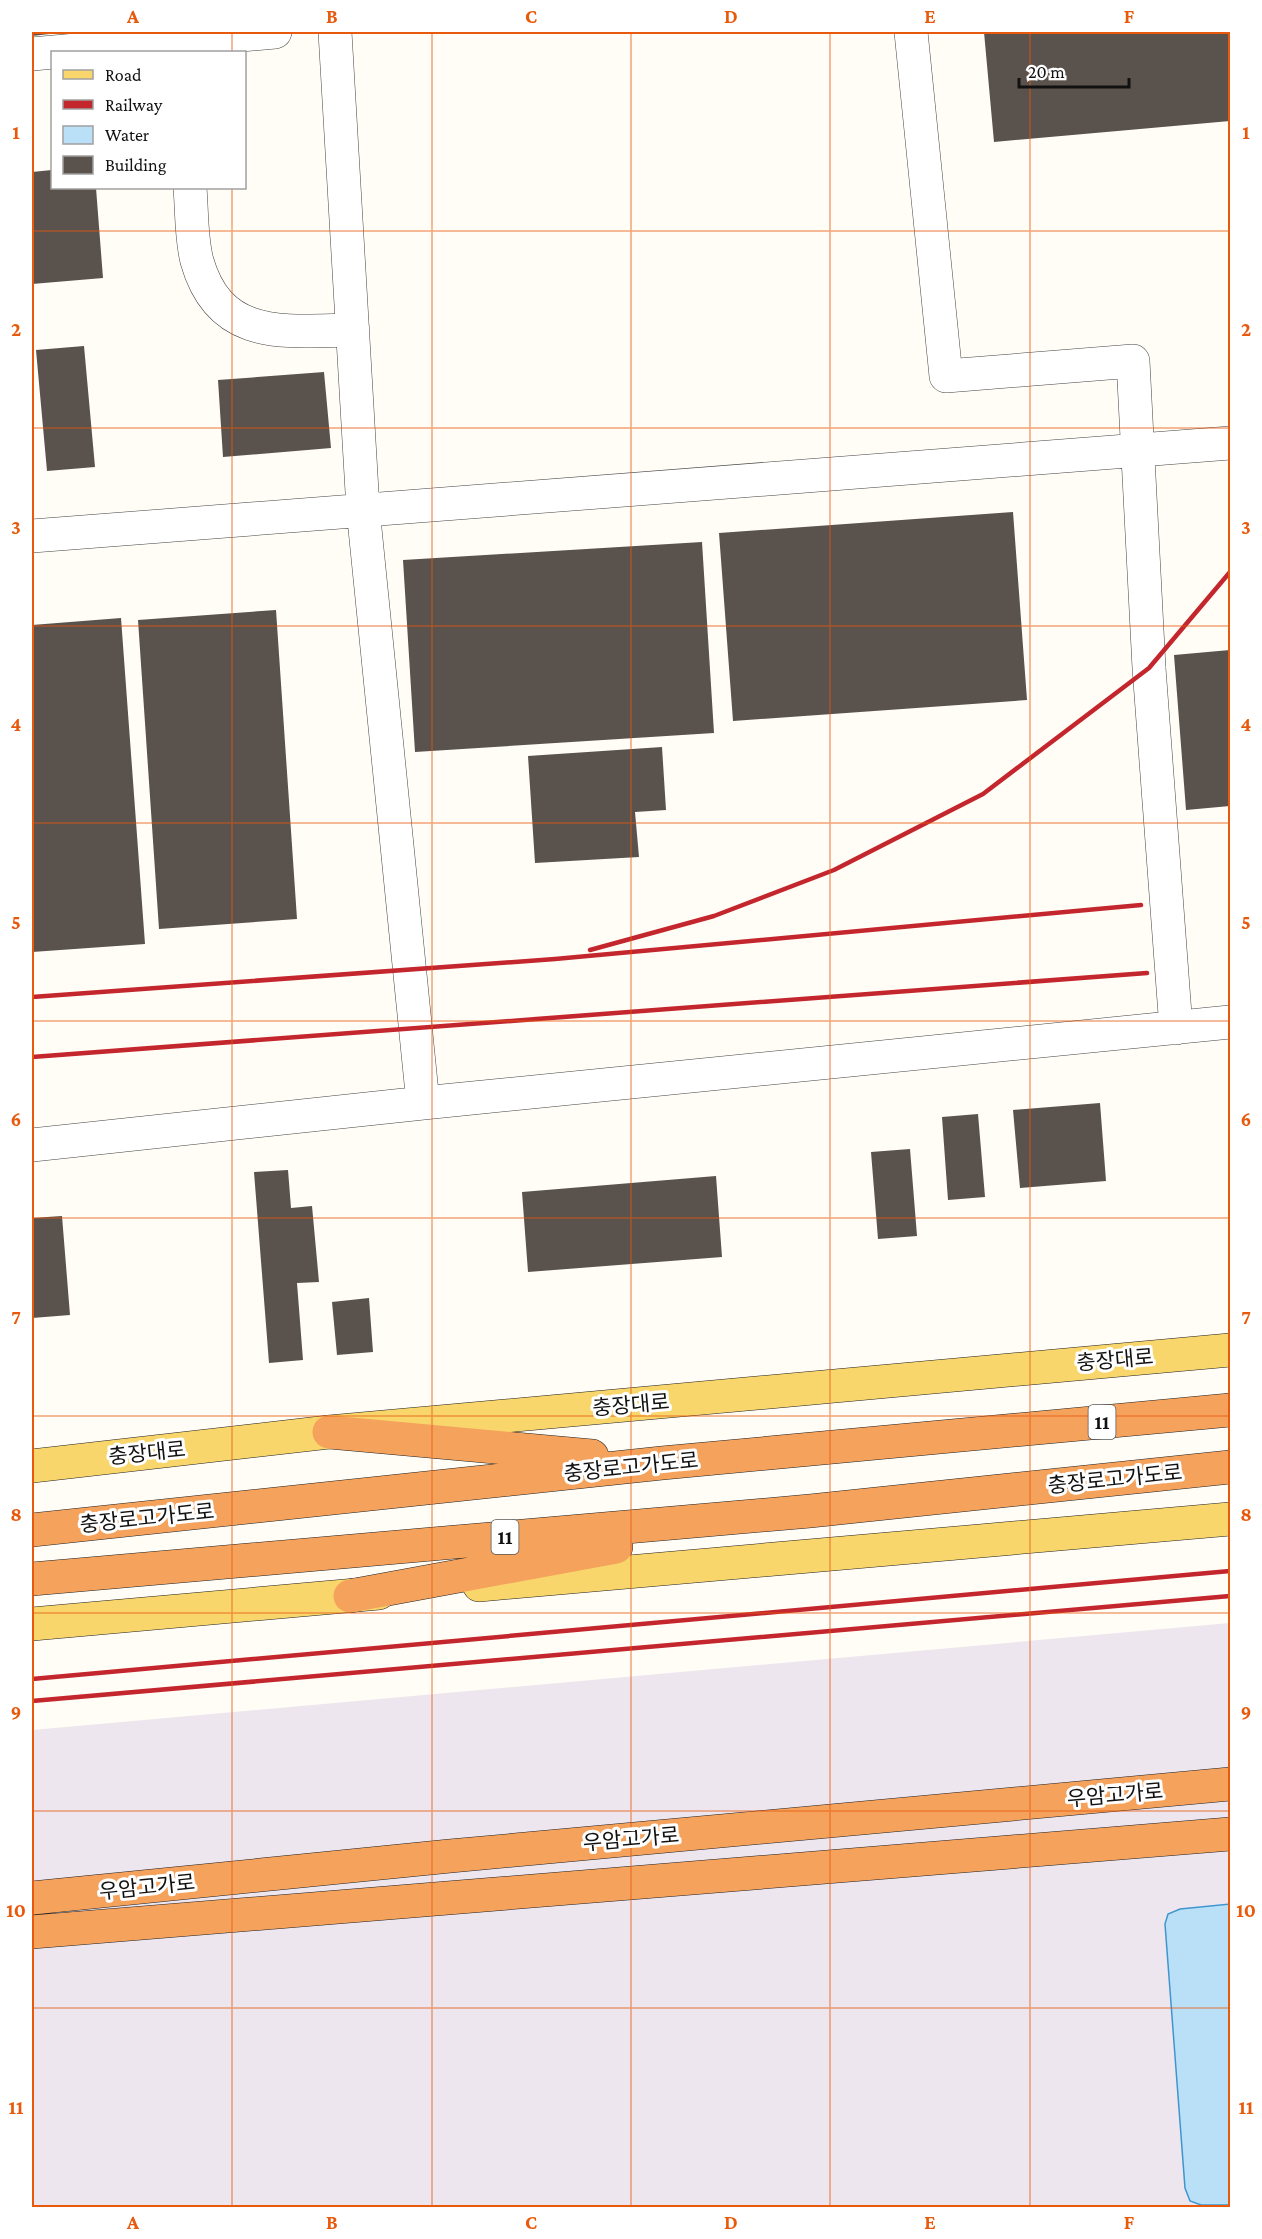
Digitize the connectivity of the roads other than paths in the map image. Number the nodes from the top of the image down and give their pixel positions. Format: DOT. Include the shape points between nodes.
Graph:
graph roads {
  1 [pos="275,32"];
  2 [pos="335,32"];
  3 [pos="911,32"];
  4 [pos="178,47"];
  5 [pos="95,51"];
  6 [pos="51,53"];
  7 [pos="32,54"];
  8 [pos="190,189"];
  9 [pos="353,330"];
  10 [pos="1230,443"];
  11 [pos="1140,448"];
  12 [pos="363,509"];
  13 [pos="32,536"];
  14 [pos="1230,1022"];
  15 [pos="1176,1028"];
  16 [pos="423,1103"];
  17 [pos="32,1145"];
  18 [pos="1230,1350"];
  19 [pos="1230,1410"];
  20 [pos="329,1432"];
  21 [pos="662,1463"];
  22 [pos="32,1466"];
  23 [pos="1230,1467"];
  24 [pos="810,1511"];
  25 [pos="1230,1519"];
  26 [pos="32,1530"];
  27 [pos="32,1579"];
  28 [pos="350,1596"];
  29 [pos="32,1624"];
  30 [pos="1230,1784"];
  31 [pos="1230,1834"];
  32 [pos="32,1899"];
  33 [pos="32,1932"];
  1 -- 4 [label="street"];
  2 -- 9 [label="street"];
  3 -- 11 [label="street" via="946,376 1133,361"];
  4 -- 5 [label="street"];
  6 -- 7 [label="street"];
  8 -- 9 [label="street" via="197,260 214,300 239,321 283,331"];
  9 -- 12 [label="street"];
  10 -- 11 [label="street"];
  11 -- 12 [label="street"];
  11 -- 15 [label="street" via="1149,669"];
  12 -- 13 [label="street"];
  12 -- 16 [label="street"];
  14 -- 15 [label="street"];
  15 -- 16 [label="street"];
  16 -- 17 [label="street"];
  18 -- 20 [label="main road, 충장대로"];
  19 -- 21 [label="highway, 충장로고가도로 / 11"];
  20 -- 21 [label="highway"];
  20 -- 22 [label="main road, 충장대로"];
  21 -- 26 [label="highway, 충장로고가도로 / 11"];
  23 -- 24 [label="highway, 충장로고가도로 / 11"];
  24 -- 27 [label="highway, 충장로고가도로 / 11"];
  24 -- 28 [label="highway"];
  25 -- 28 [label="main road"];
  28 -- 29 [label="main road"];
  30 -- 32 [label="highway, 우암고가로"];
  31 -- 33 [label="highway, 우암고가로"];
}
